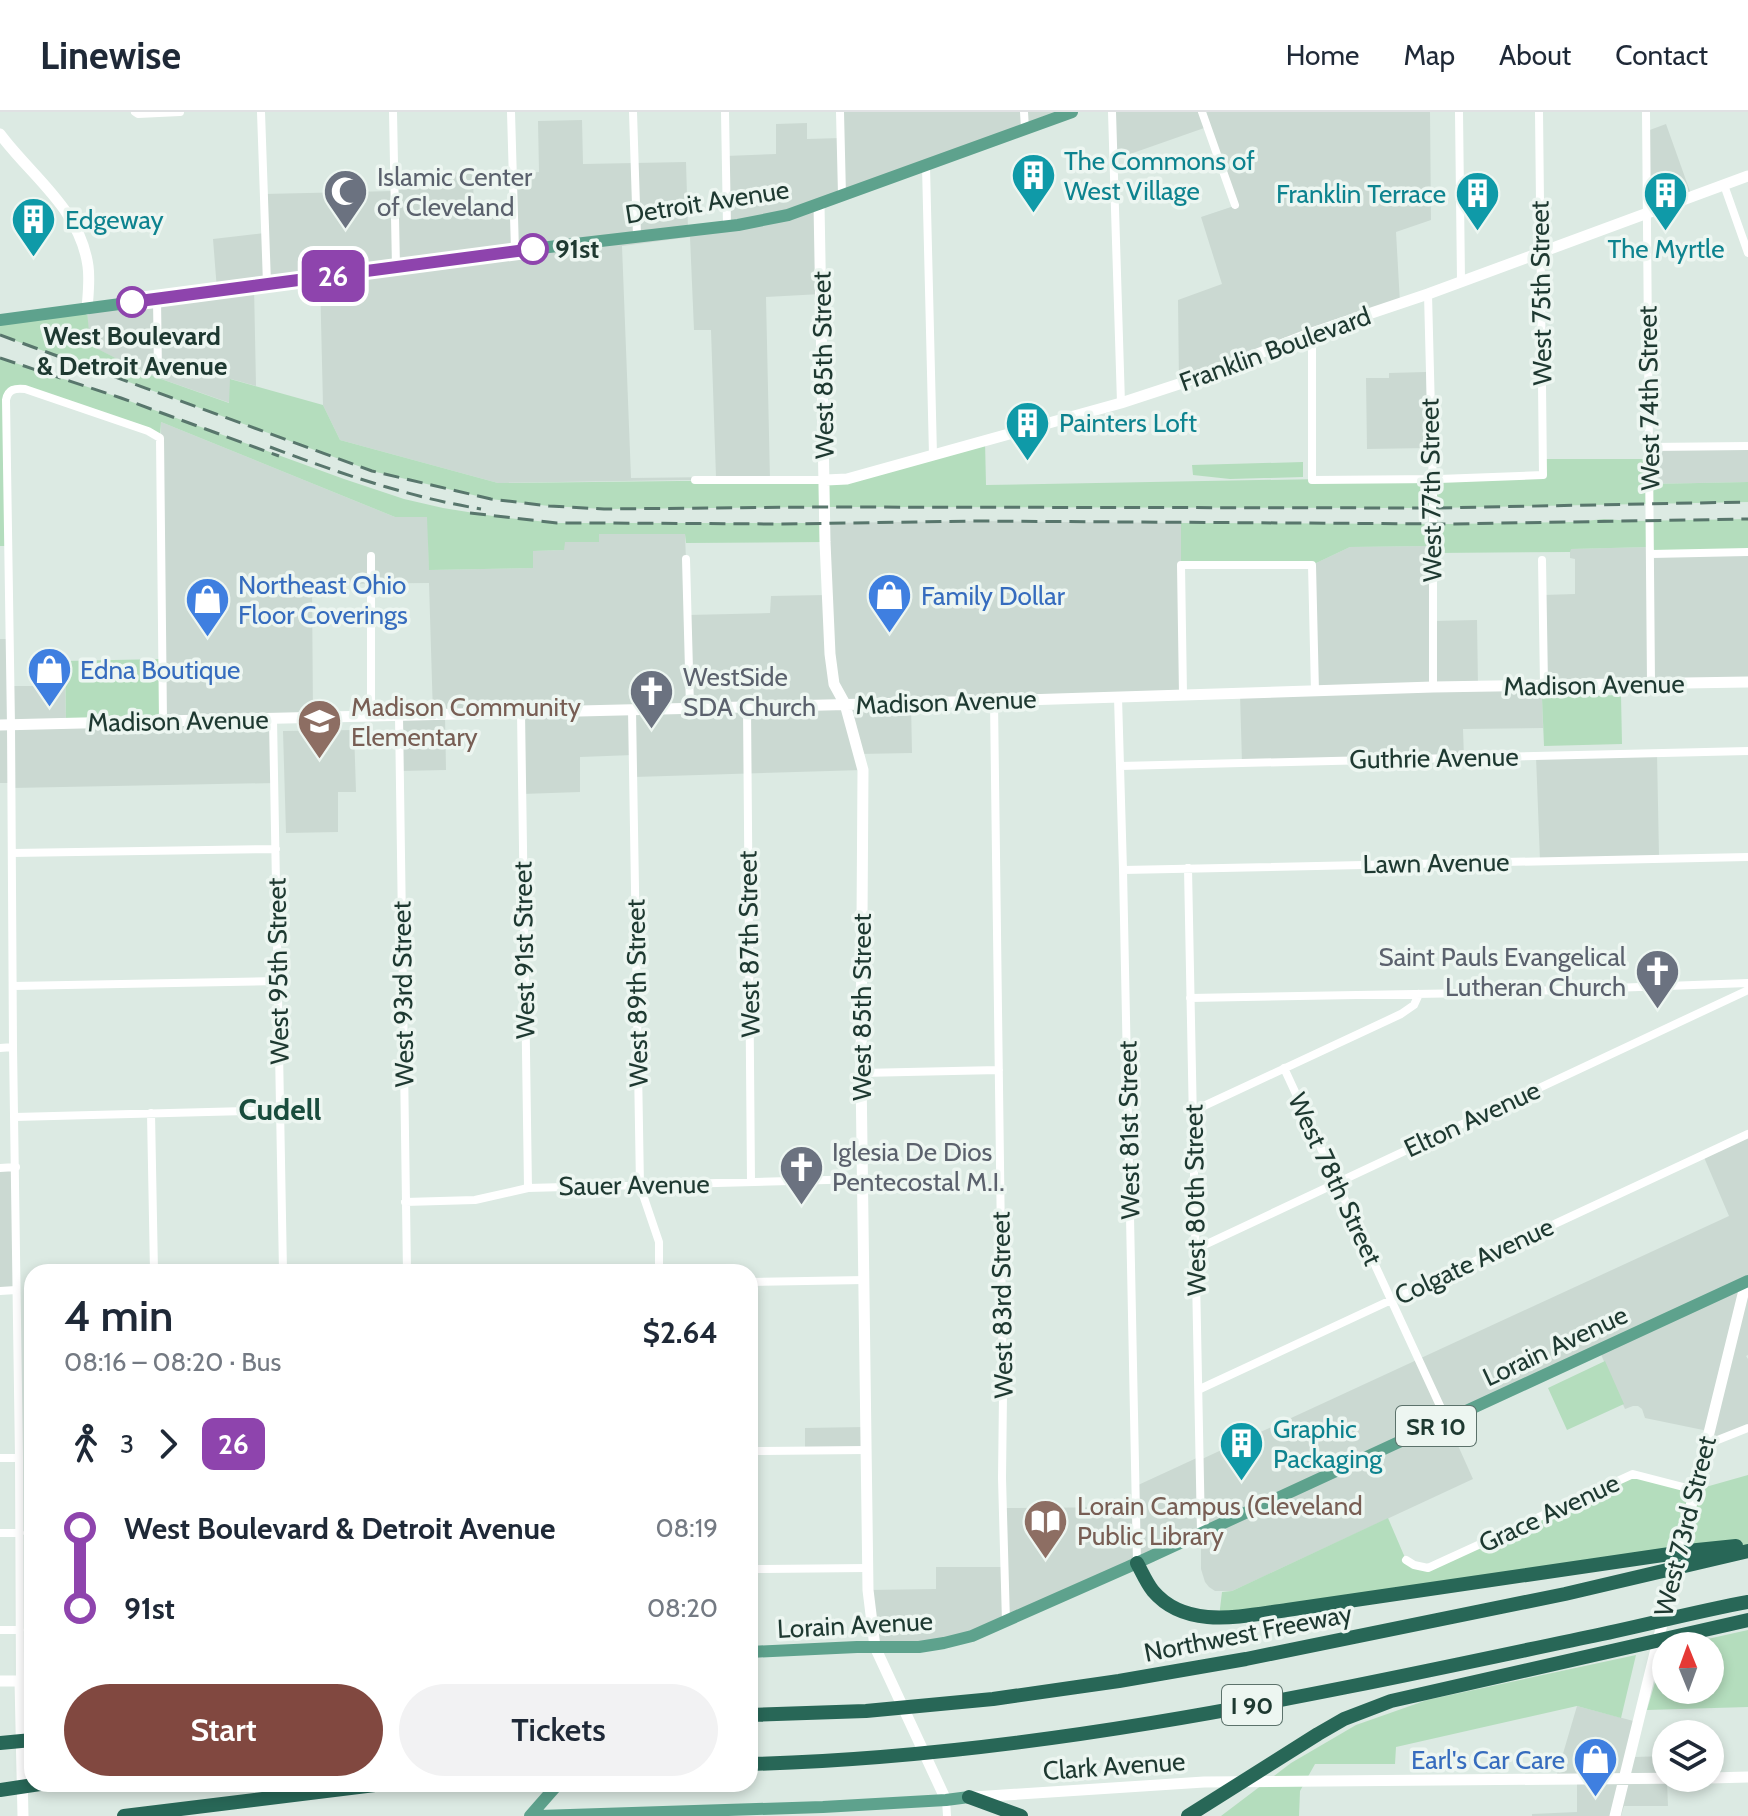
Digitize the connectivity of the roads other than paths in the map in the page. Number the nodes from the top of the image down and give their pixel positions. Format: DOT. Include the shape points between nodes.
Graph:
graph roads {
  1 [pos="135,112"];
  2 [pos="180,112"];
  3 [pos="261,112"];
  4 [pos="393,112"];
  5 [pos="511,112"];
  6 [pos="633,112"];
  7 [pos="725,112"];
  8 [pos="840,112"];
  9 [pos="1024,112"];
  10 [pos="1072,112"];
  11 [pos="1112,112"];
  12 [pos="1202,112"];
  13 [pos="1459,112"];
  14 [pos="1539,112"];
  15 [pos="1646,112"];
  16 [pos="1025,129"];
  17 [pos="0,134"];
  18 [pos="926,166"];
  19 [pos="1748,176"];
  20 [pos="1724,185"];
  21 [pos="842,195"];
  22 [pos="819,204"];
  23 [pos="1235,205"];
  24 [pos="1647,214"];
  25 [pos="727,226"];
  26 [pos="637,236"];
  27 [pos="515,251"];
  28 [pos="1540,252"];
  29 [pos="1748,253"];
  30 [pos="396,268"];
  31 [pos="1461,281"];
  32 [pos="267,284"];
  33 [pos="1428,294"];
  34 [pos="157,299"];
  35 [pos="87,309"];
  36 [pos="0,320"];
  37 [pos="1312,333"];
  38 [pos="158,373"];
  39 [pos="1121,403"];
  40 [pos="1748,446"];
  41 [pos="1649,447"];
  42 [pos="933,455"];
  43 [pos="1432,479"];
  44 [pos="695,480"];
  45 [pos="826,486"];
  46 [pos="1748,552"];
  47 [pos="1651,554"];
  48 [pos="371,556"];
  49 [pos="686,559"];
  50 [pos="1542,560"];
  51 [pos="1748,682"];
  52 [pos="1651,683"];
  53 [pos="1544,685"];
  54 [pos="1433,687"];
  55 [pos="1315,692"];
  56 [pos="1183,695"];
  57 [pos="1118,697"];
  58 [pos="994,701"];
  59 [pos="845,704"];
  60 [pos="690,707"];
  61 [pos="747,707"];
  62 [pos="632,710"];
  63 [pos="521,712"];
  64 [pos="399,716"];
  65 [pos="371,717"];
  66 [pos="273,719"];
  67 [pos="163,721"];
  68 [pos="6,725"];
  69 [pos="1748,751"];
  70 [pos="1120,766"];
  71 [pos="276,849"];
  72 [pos="12,853"];
  73 [pos="1748,857"];
  74 [pos="1188,868"];
  75 [pos="1123,870"];
  76 [pos="278,981"];
  77 [pos="1748,983"];
  78 [pos="13,986"];
  79 [pos="1748,990"];
  80 [pos="1419,994"];
  81 [pos="1190,998"];
  82 [pos="13,1047"];
  83 [pos="0,1048"];
  84 [pos="1284,1068"];
  85 [pos="999,1070"];
  86 [pos="861,1073"];
  87 [pos="280,1110"];
  88 [pos="1193,1111"];
  89 [pos="151,1113"];
  90 [pos="15,1117"];
  91 [pos="1748,1134"];
  92 [pos="16,1167"];
  93 [pos="0,1168"];
  94 [pos="864,1179"];
  95 [pos="751,1182"];
  96 [pos="1337,1182"];
  97 [pos="640,1186"];
  98 [pos="528,1188"];
  99 [pos="405,1202"];
  100 [pos="1196,1249"];
  101 [pos="154,1264"];
  102 [pos="283,1264"];
  103 [pos="407,1264"];
  104 [pos="659,1264"];
  105 [pos="865,1280"];
  106 [pos="758,1282"];
  107 [pos="1747,1282"];
  108 [pos="16,1290"];
  109 [pos="0,1291"];
  110 [pos="1391,1299"];
  111 [pos="1200,1389"];
  112 [pos="1447,1421"];
  113 [pos="1748,1428"];
  114 [pos="1705,1445"];
  115 [pos="866,1450"];
  116 [pos="758,1451"];
  117 [pos="0,1458"];
  118 [pos="19,1458"];
  119 [pos="1695,1490"];
  120 [pos="1201,1532"];
  121 [pos="0,1533"];
  122 [pos="20,1533"];
  123 [pos="1748,1545"];
  124 [pos="1748,1551"];
  125 [pos="1406,1560"];
  126 [pos="1137,1563"];
  127 [pos="868,1568"];
  128 [pos="758,1569"];
  129 [pos="20,1581"];
  130 [pos="24,1581"];
  131 [pos="1748,1602"];
  132 [pos="1748,1620"];
  133 [pos="1006,1622"];
  134 [pos="0,1630"];
  135 [pos="20,1630"];
  136 [pos="875,1647"];
  137 [pos="758,1650"];
  138 [pos="24,1664"];
  139 [pos="0,1681"];
  140 [pos="24,1681"];
  141 [pos="758,1715"];
  142 [pos="24,1741"];
  143 [pos="0,1743"];
  144 [pos="758,1764"];
  145 [pos="24,1771"];
  146 [pos="1748,1777"];
  147 [pos="1724,1778"];
  148 [pos="1624,1779"];
  149 [pos="1652,1779"];
  150 [pos="24,1786"];
  151 [pos="0,1790"];
  152 [pos="318,1792"];
  153 [pos="552,1792"];
  154 [pos="969,1797"];
  155 [pos="946,1800"];
  156 [pos="823,1812"];
  157 [pos="536,1813"];
  158 [pos="701,1814"];
  159 [pos="595,1815"];
  160 [pos="23,1816"];
  161 [pos="124,1816"];
  162 [pos="947,1816"];
  163 [pos="1021,1816"];
  164 [pos="1188,1816"];
  165 [pos="1615,1816"];
  1 -- 2 [label="street"];
  3 -- 32 [label="street"];
  4 -- 30 [label="street"];
  5 -- 27 [label="street"];
  6 -- 26 [label="street"];
  7 -- 25 [label="street"];
  8 -- 21 [label="street"];
  9 -- 16 [label="street"];
  10 -- 16 [label="main road, Detroit Avenue"];
  11 -- 39 [label="street"];
  12 -- 23 [label="street"];
  13 -- 31 [label="street"];
  14 -- 28 [label="street, West 75th Street"];
  15 -- 24 [label="street, West 74th Street"];
  16 -- 18 [label="main road, Detroit Avenue"];
  17 -- 35 [label="street" via="55,195 76,230 88,267"];
  18 -- 21 [label="main road, Detroit Avenue"];
  18 -- 42 [label="street"];
  19 -- 20 [label="street, Franklin Boulevard"];
  20 -- 24 [label="street, Franklin Boulevard"];
  20 -- 29 [label="street"];
  21 -- 22 [label="main road, Detroit Avenue"];
  22 -- 25 [label="main road, Detroit Avenue"];
  22 -- 45 [label="street, West 85th Street"];
  24 -- 28 [label="street, Franklin Boulevard"];
  24 -- 41 [label="street, West 74th Street"];
  25 -- 26 [label="main road, Detroit Avenue"];
  26 -- 27 [label="main road, Detroit Avenue"];
  27 -- 30 [label="main road, Detroit Avenue"];
  28 -- 31 [label="street, Franklin Boulevard"];
  28 -- 43 [label="street, West 75th Street" via="1543,475"];
  30 -- 32 [label="main road, Detroit Avenue"];
  31 -- 33 [label="street, Franklin Boulevard"];
  32 -- 34 [label="main road, Detroit Avenue"];
  33 -- 37 [label="street, Franklin Boulevard"];
  33 -- 43 [label="street, West 77th Street"];
  34 -- 35 [label="main road, Detroit Avenue"];
  34 -- 38 [label="street"];
  35 -- 36 [label="main road, Detroit Avenue"];
  37 -- 39 [label="street, Franklin Boulevard"];
  37 -- 43 [label="street" via="1312,480"];
  39 -- 42 [label="street, Franklin Boulevard"];
  40 -- 41 [label="street"];
  41 -- 47 [label="street, West 74th Street"];
  42 -- 45 [label="street, Franklin Boulevard"];
  43 -- 54 [label="street, West 77th Street"];
  44 -- 45 [label="street, Franklin Boulevard"];
  45 -- 59 [label="street, West 85th Street" via="830,654 834,684"];
  46 -- 47 [label="street"];
  47 -- 52 [label="street, West 74th Street"];
  48 -- 65 [label="street"];
  49 -- 60 [label="street"];
  50 -- 53 [label="street"];
  51 -- 52 [label="street, Madison Avenue"];
  52 -- 53 [label="street, Madison Avenue"];
  53 -- 54 [label="street, Madison Avenue"];
  54 -- 55 [label="street, Madison Avenue"];
  55 -- 56 [label="street, Madison Avenue"];
  55 -- 56 [label="street" via="1312,565 1181,565"];
  56 -- 57 [label="street, Madison Avenue"];
  57 -- 58 [label="street, Madison Avenue"];
  57 -- 70 [label="street, West 81st Street"];
  58 -- 59 [label="street, Madison Avenue"];
  58 -- 85 [label="street, West 83rd Street"];
  59 -- 61 [label="street, Madison Avenue"];
  59 -- 86 [label="street, West 85th Street" via="863,770"];
  60 -- 61 [label="street, Madison Avenue"];
  60 -- 62 [label="street, Madison Avenue"];
  61 -- 95 [label="street, West 87th Street"];
  62 -- 63 [label="street, Madison Avenue"];
  62 -- 97 [label="street, West 89th Street"];
  63 -- 64 [label="street, Madison Avenue"];
  63 -- 98 [label="street, West 91st Street"];
  64 -- 65 [label="street, Madison Avenue"];
  64 -- 99 [label="street, West 93rd Street"];
  65 -- 66 [label="street, Madison Avenue"];
  66 -- 67 [label="street, Madison Avenue"];
  66 -- 71 [label="street, West 95th Street"];
  67 -- 68 [label="street, Madison Avenue"];
  67 -- 68 [label="street" via="160,438 25,389 12,389 6,400"];
  68 -- 72 [label="street"];
  69 -- 70 [label="street, Guthrie Avenue"];
  70 -- 75 [label="street, West 81st Street"];
  71 -- 72 [label="street"];
  71 -- 76 [label="street, West 95th Street"];
  72 -- 78 [label="street"];
  73 -- 74 [label="street, Lawn Avenue"];
  74 -- 75 [label="street, Lawn Avenue"];
  74 -- 81 [label="street, West 80th Street"];
  75 -- 126 [label="street, West 81st Street"];
  76 -- 78 [label="street"];
  76 -- 87 [label="street, West 95th Street"];
  77 -- 80 [label="street"];
  78 -- 82 [label="street"];
  79 -- 96 [label="street, Elton Avenue"];
  80 -- 81 [label="street"];
  80 -- 84 [label="street" via="1401,1014"];
  81 -- 88 [label="street, West 80th Street"];
  82 -- 83 [label="street"];
  82 -- 90 [label="street"];
  84 -- 88 [label="street"];
  84 -- 96 [label="street, West 78th Street"];
  85 -- 86 [label="street"];
  85 -- 133 [label="street, West 83rd Street"];
  86 -- 94 [label="street, West 85th Street"];
  87 -- 89 [label="street"];
  87 -- 102 [label="street, West 95th Street"];
  88 -- 100 [label="street, West 80th Street"];
  89 -- 90 [label="street"];
  89 -- 101 [label="street"];
  90 -- 92 [label="street"];
  91 -- 110 [label="street, Colgate Avenue"];
  92 -- 93 [label="street"];
  92 -- 108 [label="street"];
  94 -- 95 [label="street, Sauer Avenue"];
  94 -- 105 [label="street, West 85th Street"];
  95 -- 97 [label="street, Sauer Avenue"];
  96 -- 100 [label="street, Elton Avenue"];
  96 -- 110 [label="street, West 78th Street"];
  97 -- 98 [label="street, Sauer Avenue"];
  97 -- 104 [label="street, West 89th Street" via="659,1242"];
  98 -- 99 [label="street, Sauer Avenue" via="475,1200"];
  99 -- 103 [label="street, West 93rd Street"];
  100 -- 111 [label="street, West 80th Street"];
  105 -- 106 [label="street"];
  105 -- 115 [label="street, West 85th Street"];
  107 -- 112 [label="main road, Lorain Avenue / SR 10"];
  107 -- 114 [label="street, West 73rd Street"];
  108 -- 109 [label="street"];
  108 -- 118 [label="street" via="24,1441"];
  110 -- 111 [label="street, Colgate Avenue"];
  110 -- 112 [label="street, West 78th Street"];
  111 -- 120 [label="street, West 80th Street"];
  112 -- 120 [label="main road, Lorain Avenue / SR 10"];
  113 -- 114 [label="street"];
  114 -- 119 [label="street, West 73rd Street"];
  115 -- 116 [label="street"];
  115 -- 127 [label="street, West 85th Street"];
  117 -- 118 [label="street"];
  118 -- 122 [label="street"];
  119 -- 125 [label="street, Grace Avenue" via="1633,1474 1428,1568"];
  119 -- 148 [label="street, West 73rd Street"];
  120 -- 126 [label="main road, Lorain Avenue / SR 10"];
  121 -- 122 [label="street"];
  122 -- 129 [label="street"];
  123 -- 126 [label="highway" via="1219,1617 1167,1604"];
  124 -- 141 [label="highway, Northwest Freeway / I 90" via="1550,1598 1119,1681 993,1699"];
  126 -- 133 [label="main road, Lorain Avenue / SR 10"];
  127 -- 128 [label="street"];
  127 -- 136 [label="street, West 85th Street"];
  129 -- 130 [label="street"];
  129 -- 135 [label="street"];
  131 -- 144 [label="highway, I 90" via="1295,1697 1123,1727 927,1753"];
  132 -- 164 [label="highway" via="1381,1704 1318,1734"];
  133 -- 136 [label="main road, Lorain Avenue / SR 10" via="944,1643"];
  134 -- 135 [label="street"];
  135 -- 138 [label="street"];
  136 -- 137 [label="main road, Lorain Avenue / SR 10"];
  136 -- 155 [label="street, West 85th Street"];
  139 -- 140 [label="street"];
  142 -- 143 [label="highway"];
  145 -- 160 [label="street"];
  146 -- 147 [label="street"];
  148 -- 149 [label="street, Clark Avenue"];
  148 -- 154 [label="street, Clark Avenue" via="1204,1782"];
  148 -- 165 [label="street, West 73rd Street"];
  150 -- 151 [label="highway"];
  152 -- 161 [label="highway"];
  153 -- 157 [label="main road"];
  154 -- 155 [label="main road, Clark Avenue"];
  154 -- 163 [label="highway"];
  155 -- 156 [label="main road, Clark Avenue"];
  155 -- 162 [label="street"];
  156 -- 158 [label="main road, Clark Avenue"];
  157 -- 159 [label="main road, Clark Avenue"];
  158 -- 159 [label="main road, Clark Avenue"];
}
